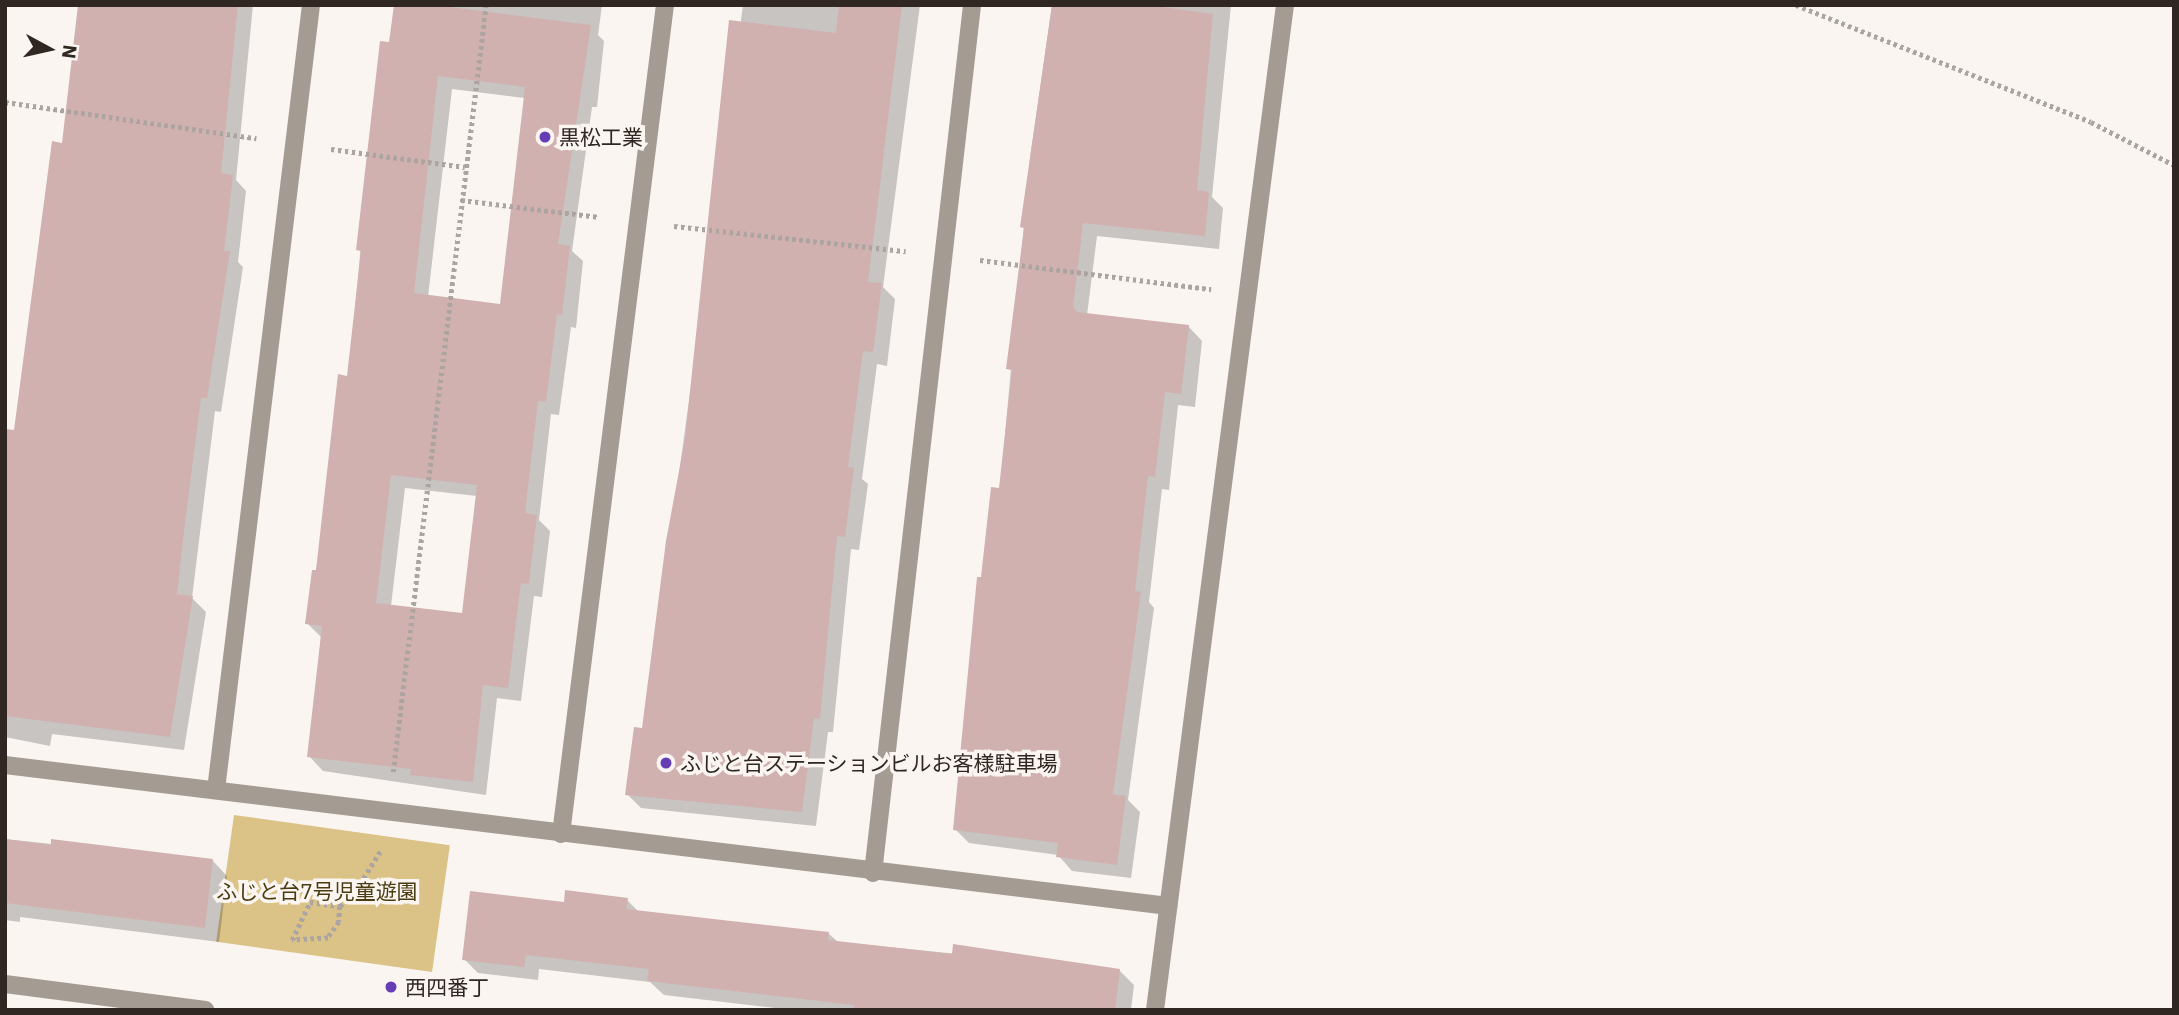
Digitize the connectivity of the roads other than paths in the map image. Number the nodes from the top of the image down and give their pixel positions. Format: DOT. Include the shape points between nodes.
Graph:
graph roads {
  1 [pos="311,5"];
  2 [pos="666,5"];
  3 [pos="972,5"];
  4 [pos="1285,5"];
  5 [pos="5,765"];
  6 [pos="216,790"];
  7 [pos="561,834"];
  8 [pos="873,873"];
  9 [pos="1167,906"];
  10 [pos="5,984"];
  11 [pos="205,1010"];
  12 [pos="1155,1010"];
  1 -- 6 [label="street"];
  2 -- 7 [label="street"];
  3 -- 8 [label="street"];
  4 -- 9 [label="street"];
  5 -- 6 [label="street"];
  6 -- 7 [label="street"];
  7 -- 8 [label="street"];
  8 -- 9 [label="street"];
  9 -- 12 [label="street"];
  10 -- 11 [label="street"];
}
